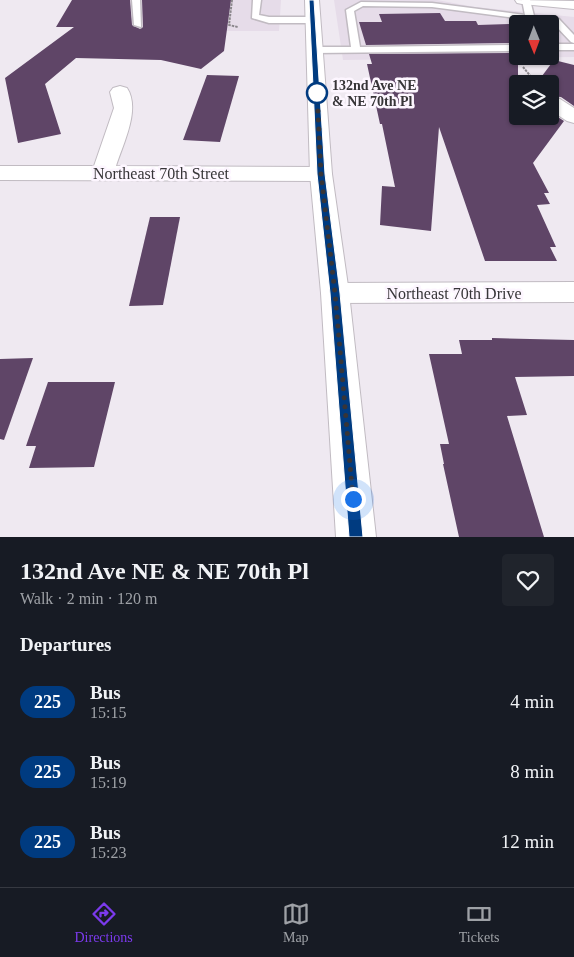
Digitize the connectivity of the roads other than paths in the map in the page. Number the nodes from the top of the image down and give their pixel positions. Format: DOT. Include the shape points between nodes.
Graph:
graph roads {
  1 [pos="136,0"];
  2 [pos="257,0"];
  3 [pos="522,0"];
  4 [pos="526,0"];
  5 [pos="574,5"];
  6 [pos="312,10"];
  7 [pos="509,15"];
  8 [pos="529,15"];
  9 [pos="559,24"];
  10 [pos="138,25"];
  11 [pos="574,40"];
  12 [pos="559,47"];
  13 [pos="574,47"];
  14 [pos="509,48"];
  15 [pos="314,50"];
  16 [pos="356,50"];
  17 [pos="120,92"];
  18 [pos="559,106"];
  19 [pos="574,117"];
  20 [pos="0,173"];
  21 [pos="103,173"];
  22 [pos="321,174"];
  23 [pos="574,292"];
  24 [pos="335,293"];
  25 [pos="356,537"];
  1 -- 10 [label="lane"];
  2 -- 6 [label="lane" via="255,16 269,20"];
  3 -- 4 [label="main road"];
  4 -- 5 [label="main road"];
  4 -- 8 [label="lane"];
  6 -- 15 [label="main road"];
  7 -- 16 [label="lane" via="432,5 361,4 350,10"];
  9 -- 11 [label="lane"];
  12 -- 13 [label="lane"];
  14 -- 16 [label="lane"];
  15 -- 16 [label="lane"];
  15 -- 22 [label="main road"];
  17 -- 21 [label="main road" via="124,108"];
  18 -- 19 [label="main road"];
  20 -- 21 [label="main road, Northeast 70th Street"];
  21 -- 22 [label="main road, Northeast 70th Street"];
  22 -- 24 [label="main road"];
  23 -- 24 [label="main road, Northeast 70th Drive"];
  24 -- 25 [label="main road"];
}
